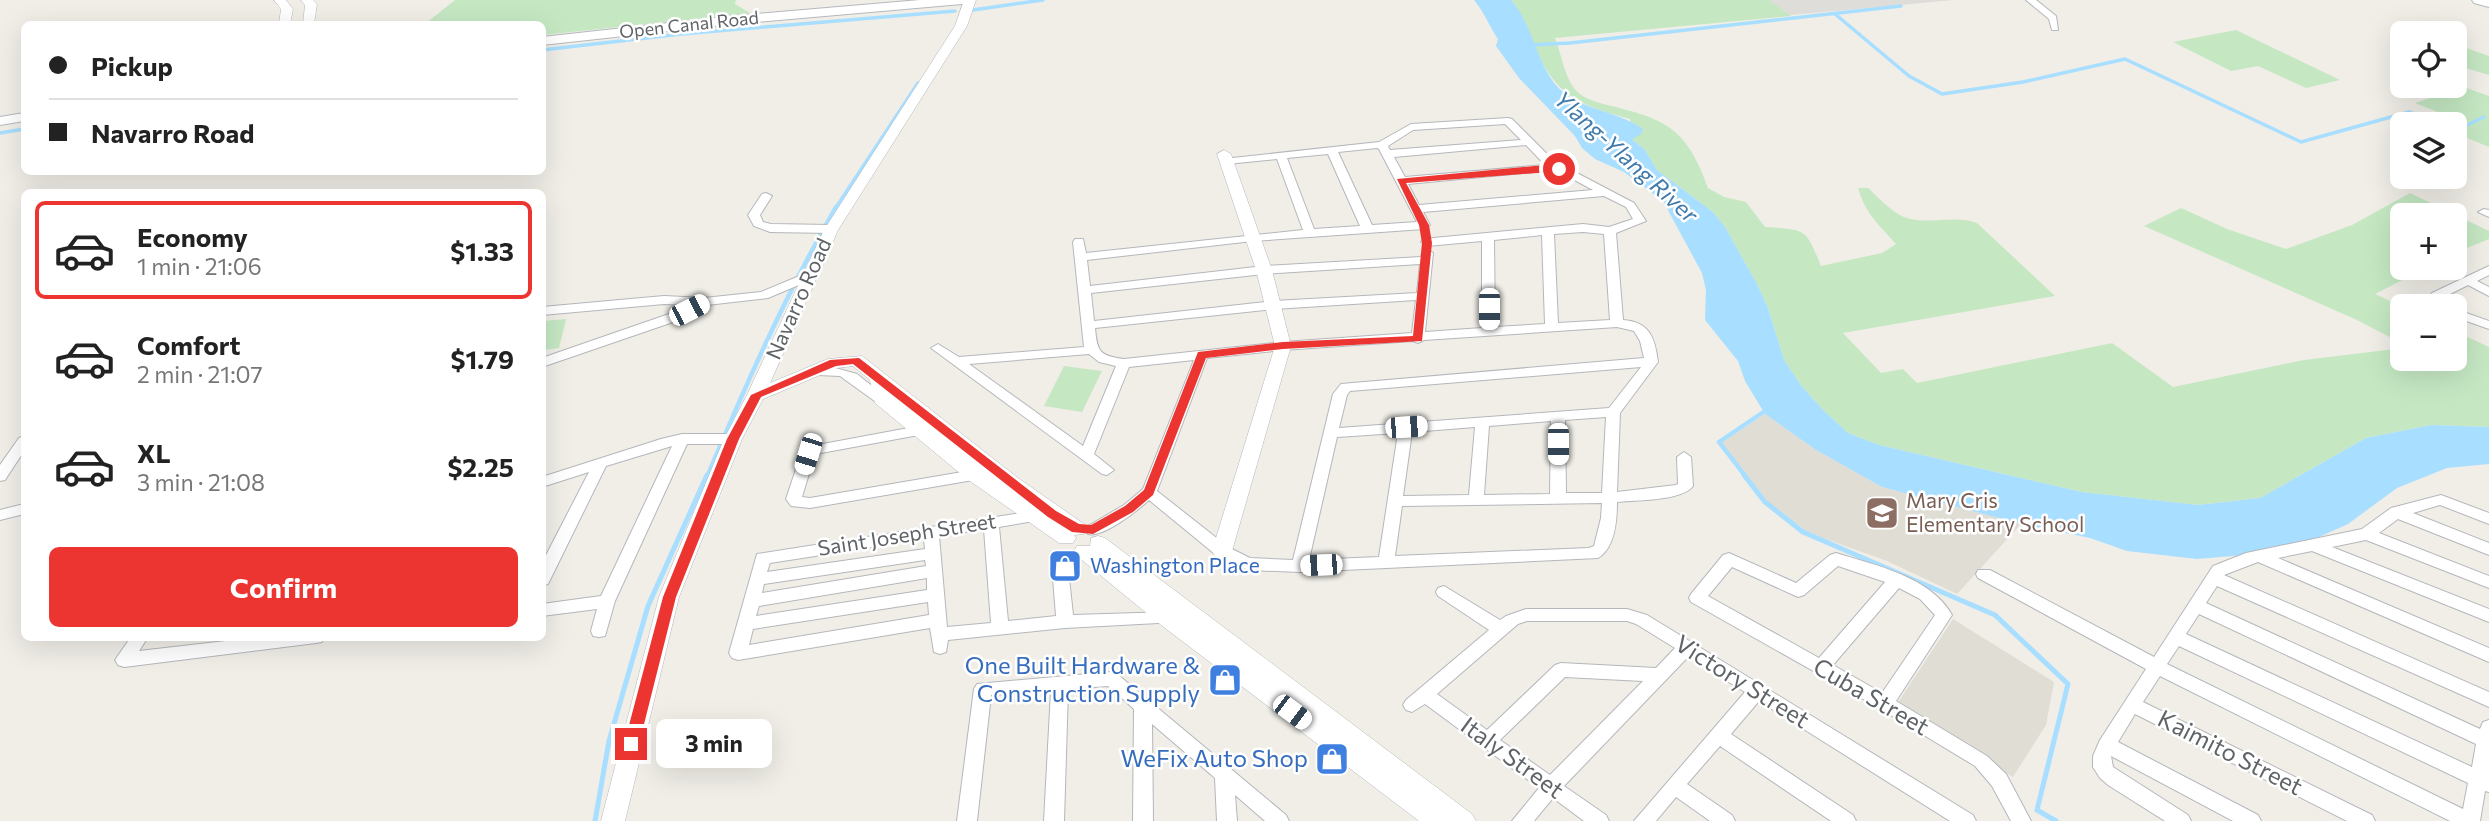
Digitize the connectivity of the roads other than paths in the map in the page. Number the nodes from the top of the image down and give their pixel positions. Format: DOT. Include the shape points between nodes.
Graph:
graph roads {
  1 [pos="280,0"];
  2 [pos="307,0"];
  3 [pos="962,0"];
  4 [pos="970,0"];
  5 [pos="2031,0"];
  6 [pos="2478,0"];
  7 [pos="2489,3"];
  8 [pos="285,21"];
  9 [pos="309,21"];
  10 [pos="2055,28"];
  11 [pos="546,41"];
  12 [pos="21,118"];
  13 [pos="0,121"];
  14 [pos="1529,142"];
  15 [pos="1332,150"];
  16 [pos="1384,150"];
  17 [pos="1281,155"];
  18 [pos="1226,158"];
  19 [pos="1556,167"];
  20 [pos="1401,181"];
  21 [pos="1606,192"];
  22 [pos="766,196"];
  23 [pos="1416,209"];
  24 [pos="1424,225"];
  25 [pos="824,229"];
  26 [pos="1368,230"];
  27 [pos="1548,231"];
  28 [pos="1610,231"];
  29 [pos="1310,234"];
  30 [pos="1252,237"];
  31 [pos="1488,237"];
  32 [pos="1079,242"];
  33 [pos="1427,243"];
  34 [pos="1081,257"];
  35 [pos="1426,260"];
  36 [pos="1264,270"];
  37 [pos="2489,270"];
  38 [pos="799,280"];
  39 [pos="2467,280"];
  40 [pos="1085,290"];
  41 [pos="2487,290"];
  42 [pos="2440,294"];
  43 [pos="1422,296"];
  44 [pos="704,302"];
  45 [pos="1274,305"];
  46 [pos="546,311"];
  47 [pos="2467,317"];
  48 [pos="1617,323"];
  49 [pos="1089,325"];
  50 [pos="2489,325"];
  51 [pos="1552,329"];
  52 [pos="1489,333"];
  53 [pos="1418,339"];
  54 [pos="1283,346"];
  55 [pos="938,348"];
  56 [pos="1091,350"];
  57 [pos="1202,355"];
  58 [pos="955,360"];
  59 [pos="546,362"];
  60 [pos="1651,362"];
  61 [pos="1124,363"];
  62 [pos="809,373"];
  63 [pos="878,375"];
  64 [pos="756,395"];
  65 [pos="880,398"];
  66 [pos="1613,412"];
  67 [pos="1558,416"];
  68 [pos="1482,422"];
  69 [pos="939,427"];
  70 [pos="1406,427"];
  71 [pos="920,432"];
  72 [pos="1331,433"];
  73 [pos="682,439"];
  74 [pos="726,439"];
  75 [pos="21,445"];
  76 [pos="1087,454"];
  77 [pos="1684,457"];
  78 [pos="601,462"];
  79 [pos="1107,470"];
  80 [pos="974,475"];
  81 [pos="0,476"];
  82 [pos="546,481"];
  83 [pos="1003,486"];
  84 [pos="1149,492"];
  85 [pos="1610,498"];
  86 [pos="1558,499"];
  87 [pos="1476,500"];
  88 [pos="1395,501"];
  89 [pos="21,510"];
  90 [pos="2396,512"];
  91 [pos="0,515"];
  92 [pos="1044,515"];
  93 [pos="2489,519"];
  94 [pos="991,522"];
  95 [pos="931,531"];
  96 [pos="2367,534"];
  97 [pos="1083,538"];
  98 [pos="2311,545"];
  99 [pos="2489,549"];
  100 [pos="1222,551"];
  101 [pos="2261,556"];
  102 [pos="934,562"];
  103 [pos="1386,563"];
  104 [pos="1300,566"];
  105 [pos="546,572"];
  106 [pos="1984,574"];
  107 [pos="1061,578"];
  108 [pos="2215,578"];
  109 [pos="757,579"];
  110 [pos="1896,581"];
  111 [pos="2489,582"];
  112 [pos="1444,592"];
  113 [pos="936,595"];
  114 [pos="607,601"];
  115 [pos="752,601"];
  116 [pos="2197,606"];
  117 [pos="546,609"];
  118 [pos="2489,616"];
  119 [pos="1198,618"];
  120 [pos="1168,619"];
  121 [pos="1065,622"];
  122 [pos="745,624"];
  123 [pos="1000,628"];
  124 [pos="1501,629"];
  125 [pos="599,631"];
  126 [pos="939,634"];
  127 [pos="2176,637"];
  128 [pos="137,641"];
  129 [pos="283,641"];
  130 [pos="1686,648"];
  131 [pos="2489,655"];
  132 [pos="1821,667"];
  133 [pos="2157,667"];
  134 [pos="1661,675"];
  135 [pos="1060,683"];
  136 [pos="1756,692"];
  137 [pos="1418,700"];
  138 [pos="2489,700"];
  139 [pos="1885,703"];
  140 [pos="2131,704"];
  141 [pos="1143,707"];
  142 [pos="1718,735"];
  143 [pos="2488,737"];
  144 [pos="1487,741"];
  145 [pos="2106,745"];
  146 [pos="1224,775"];
  147 [pos="2484,782"];
  148 [pos="1675,786"];
  149 [pos="1551,787"];
  150 [pos="613,821"];
  151 [pos="968,821"];
  152 [pos="1054,821"];
  153 [pos="1143,821"];
  154 [pos="1227,821"];
  155 [pos="1279,821"];
  156 [pos="1437,821"];
  157 [pos="1464,821"];
  158 [pos="1522,821"];
  159 [pos="1599,821"];
  160 [pos="1644,821"];
  161 [pos="1725,821"];
  162 [pos="1846,821"];
  163 [pos="1966,821"];
  164 [pos="2021,821"];
  165 [pos="2181,821"];
  166 [pos="2251,821"];
  167 [pos="2365,821"];
  168 [pos="2469,821"];
  1 -- 8 [label="street" via="287,9"];
  2 -- 9 [label="street" via="311,4"];
  3 -- 11 [label="main road, Open Canal Road"];
  4 -- 25 [label="street, Navarro Road" via="961,26"];
  5 -- 10 [label="street" via="2053,18"];
  6 -- 7 [label="main road"];
  12 -- 13 [label="main road"];
  14 -- 16 [label="street"];
  14 -- 16 [label="street" via="1508,121 1495,120 1411,127"];
  14 -- 19 [label="street"];
  15 -- 16 [label="street"];
  15 -- 17 [label="street"];
  15 -- 26 [label="street"];
  16 -- 20 [label="street"];
  17 -- 18 [label="street"];
  17 -- 29 [label="street"];
  18 -- 30 [label="street"];
  19 -- 20 [label="street"];
  19 -- 21 [label="street"];
  20 -- 23 [label="street"];
  21 -- 23 [label="street"];
  21 -- 28 [label="street" via="1630,205 1640,220"];
  22 -- 25 [label="street" via="754,215 758,224"];
  23 -- 24 [label="street"];
  24 -- 26 [label="street"];
  24 -- 33 [label="street"];
  25 -- 38 [label="street, Navarro Road"];
  26 -- 29 [label="street"];
  27 -- 28 [label="street"];
  27 -- 31 [label="street"];
  27 -- 51 [label="street"];
  28 -- 48 [label="street"];
  29 -- 30 [label="street"];
  30 -- 34 [label="street"];
  30 -- 36 [label="street"];
  31 -- 33 [label="street"];
  31 -- 52 [label="street"];
  32 -- 34 [label="street"];
  33 -- 35 [label="street"];
  34 -- 40 [label="street"];
  35 -- 36 [label="street"];
  35 -- 43 [label="street"];
  36 -- 40 [label="street"];
  36 -- 45 [label="street"];
  37 -- 39 [label="street"];
  38 -- 44 [label="street" via="765,295"];
  38 -- 64 [label="street, Navarro Road"];
  39 -- 41 [label="street"];
  39 -- 42 [label="street"];
  40 -- 49 [label="street"];
  43 -- 45 [label="street"];
  43 -- 53 [label="street"];
  44 -- 46 [label="street" via="664,300"];
  44 -- 59 [label="street"];
  45 -- 49 [label="street"];
  45 -- 54 [label="street"];
  47 -- 50 [label="street"];
  48 -- 51 [label="street"];
  48 -- 60 [label="street" via="1640,329"];
  49 -- 56 [label="street"];
  51 -- 52 [label="street"];
  52 -- 53 [label="street"];
  53 -- 54 [label="street"];
  54 -- 57 [label="street"];
  54 -- 100 [label="street"];
  55 -- 58 [label="street"];
  56 -- 58 [label="street"];
  56 -- 61 [label="street" via="1102,359"];
  57 -- 61 [label="street"];
  57 -- 84 [label="street"];
  58 -- 76 [label="street"];
  60 -- 66 [label="street"];
  60 -- 72 [label="street" via="1355,384 1339,394"];
  61 -- 76 [label="street"];
  62 -- 63 [label="street" via="856,360"];
  62 -- 64 [label="street"];
  62 -- 65 [label="street" via="833,368 849,374"];
  63 -- 65 [label="street"];
  63 -- 69 [label="street"];
  64 -- 74 [label="street, Navarro Road"];
  65 -- 71 [label="street"];
  66 -- 67 [label="street"];
  66 -- 85 [label="street"];
  67 -- 68 [label="street"];
  67 -- 86 [label="street"];
  68 -- 70 [label="street"];
  68 -- 87 [label="street"];
  69 -- 71 [label="street"];
  69 -- 83 [label="street"];
  70 -- 72 [label="street"];
  70 -- 88 [label="street"];
  71 -- 80 [label="street"];
  71 -- 80 [label="street" via="817,449 808,454 794,499 810,503"];
  72 -- 104 [label="street"];
  73 -- 74 [label="street"];
  73 -- 78 [label="street"];
  73 -- 114 [label="street"];
  74 -- 150 [label="street, Navarro Road" via="669,597"];
  75 -- 81 [label="street"];
  76 -- 79 [label="street"];
  77 -- 85 [label="street" via="1686,486 1680,490"];
  78 -- 82 [label="street"];
  78 -- 105 [label="street"];
  80 -- 83 [label="street"];
  83 -- 92 [label="street"];
  84 -- 97 [label="street"];
  84 -- 100 [label="street"];
  85 -- 86 [label="street"];
  85 -- 103 [label="street" via="1601,549 1592,554"];
  86 -- 87 [label="street"];
  87 -- 88 [label="street"];
  88 -- 103 [label="street"];
  89 -- 91 [label="street"];
  90 -- 93 [label="street" via="2441,500"];
  90 -- 96 [label="street"];
  90 -- 99 [label="street"];
  92 -- 94 [label="street, Saint Joseph Street"];
  92 -- 97 [label="street"];
  94 -- 95 [label="street, Saint Joseph Street"];
  94 -- 123 [label="street"];
  95 -- 102 [label="street"];
  95 -- 109 [label="street, Saint Joseph Street" via="763,558"];
  96 -- 98 [label="street"];
  96 -- 111 [label="street"];
  97 -- 119 [label="street"];
  97 -- 120 [label="street"];
  98 -- 101 [label="street"];
  98 -- 118 [label="street"];
  100 -- 104 [label="street" via="1248,564"];
  101 -- 108 [label="street" via="2219,570"];
  101 -- 131 [label="street"];
  102 -- 109 [label="street"];
  102 -- 113 [label="street"];
  102 -- 115 [label="street"];
  103 -- 104 [label="street"];
  106 -- 133 [label="street"];
  107 -- 121 [label="street"];
  108 -- 116 [label="street"];
  108 -- 138 [label="street"];
  109 -- 115 [label="street"];
  110 -- 132 [label="street"];
  110 -- 132 [label="street, Cuba Street" via="1836,559 1798,591 1729,559 1697,598"];
  110 -- 139 [label="street" via="1933,601 1944,615"];
  112 -- 124 [label="street"];
  113 -- 122 [label="street"];
  113 -- 126 [label="street"];
  114 -- 117 [label="street"];
  114 -- 125 [label="street"];
  115 -- 122 [label="street"];
  116 -- 127 [label="street"];
  116 -- 143 [label="street"];
  119 -- 120 [label="street"];
  119 -- 157 [label="street"];
  120 -- 121 [label="street"];
  120 -- 156 [label="street"];
  121 -- 123 [label="street"];
  122 -- 126 [label="street" via="738,653"];
  123 -- 126 [label="street"];
  124 -- 130 [label="street, Victory Street" via="1526,615 1627,615"];
  124 -- 137 [label="street, Victory Street"];
  127 -- 133 [label="street"];
  127 -- 147 [label="street"];
  128 -- 129 [label="street" via="124,660"];
  130 -- 134 [label="street"];
  130 -- 136 [label="street, Victory Street"];
  132 -- 139 [label="street, Cuba Street"];
  133 -- 140 [label="street"];
  133 -- 168 [label="street"];
  134 -- 144 [label="street" via="1561,670"];
  134 -- 149 [label="street"];
  135 -- 141 [label="street" via="1111,679"];
  135 -- 151 [label="street" via="984,689"];
  135 -- 152 [label="street"];
  136 -- 142 [label="street"];
  136 -- 163 [label="street, Victory Street"];
  137 -- 144 [label="street, Italy Street"];
  139 -- 164 [label="street, Cuba Street" via="1981,761 1999,780"];
  140 -- 145 [label="street"];
  140 -- 167 [label="street, Kaimito Street"];
  141 -- 146 [label="street"];
  141 -- 153 [label="street"];
  142 -- 148 [label="street"];
  142 -- 162 [label="street"];
  143 -- 147 [label="street"];
  144 -- 149 [label="street, Italy Street"];
  145 -- 165 [label="street" via="2101,765 2108,774"];
  145 -- 166 [label="street"];
  146 -- 154 [label="street"];
  146 -- 155 [label="street"];
  147 -- 168 [label="street"];
  148 -- 160 [label="street"];
  148 -- 161 [label="street"];
  149 -- 158 [label="street"];
  149 -- 159 [label="street, Italy Street"];
}
